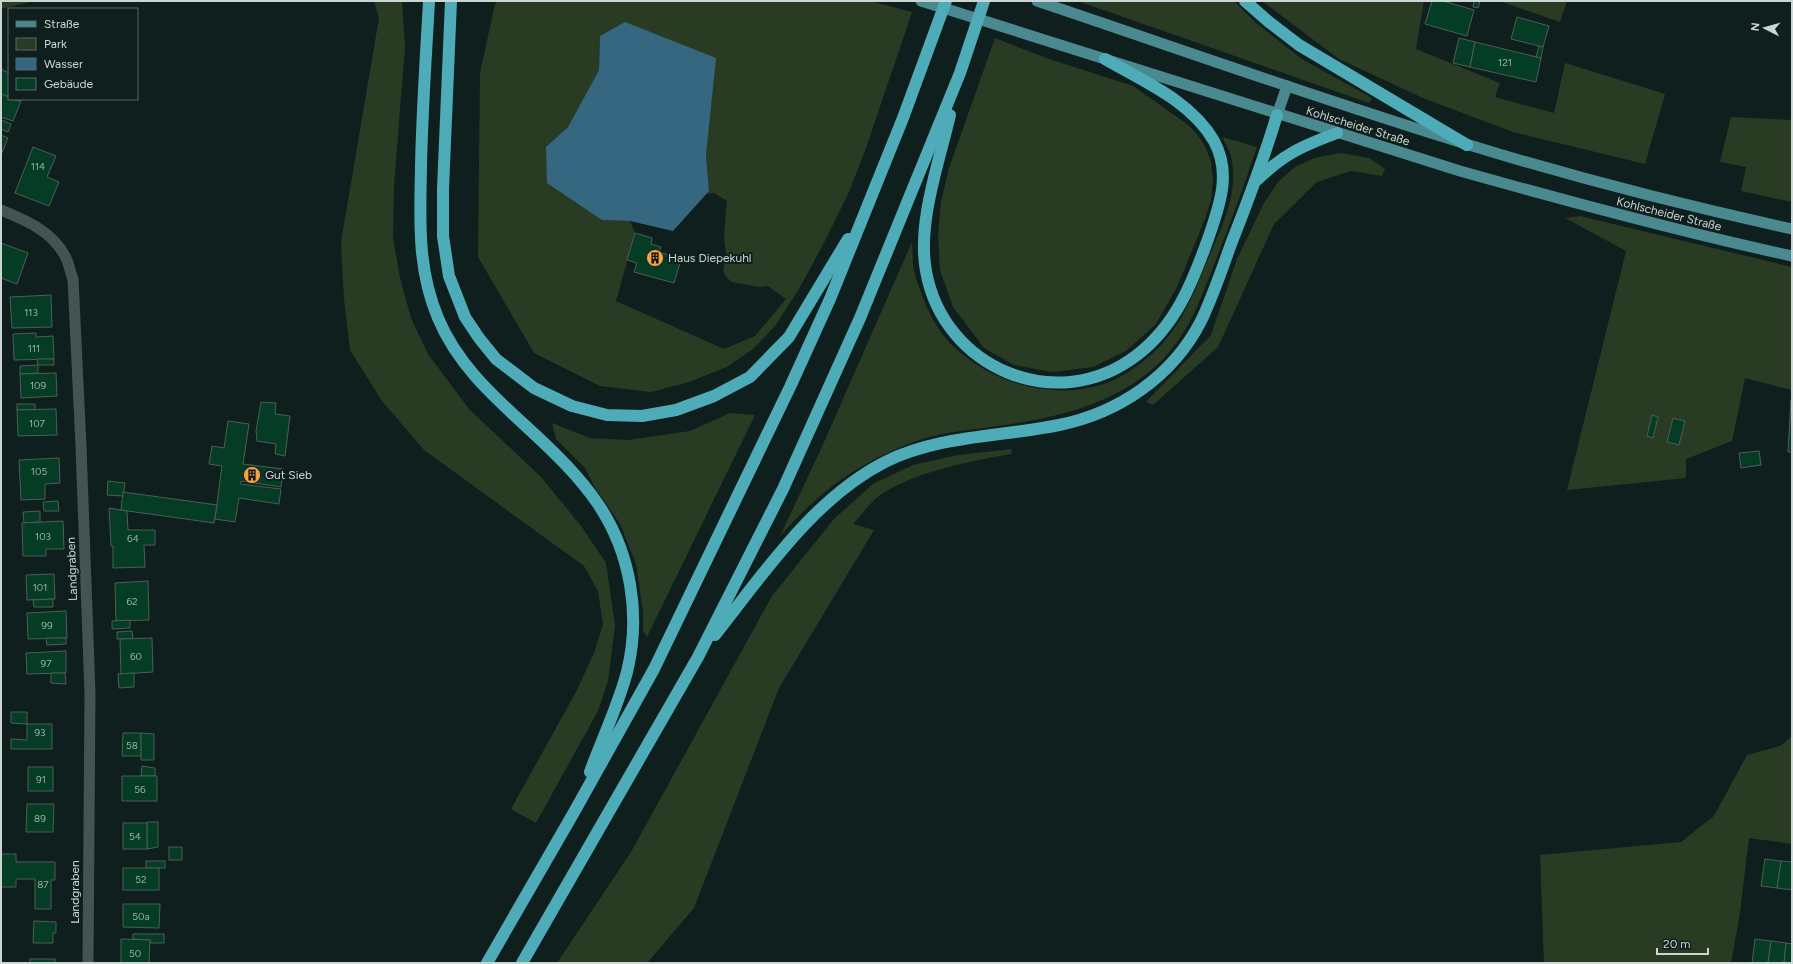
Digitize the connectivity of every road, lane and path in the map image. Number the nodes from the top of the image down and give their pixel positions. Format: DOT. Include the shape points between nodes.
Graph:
graph roads {
  1 [pos="424,1"];
  2 [pos="451,1"];
  3 [pos="458,1"];
  4 [pos="921,1"];
  5 [pos="946,1"];
  6 [pos="984,1"];
  7 [pos="1037,1"];
  8 [pos="1245,1"];
  9 [pos="429,7"];
  10 [pos="451,26"];
  11 [pos="1105,59"];
  12 [pos="960,73"];
  13 [pos="1287,86"];
  14 [pos="1277,114"];
  15 [pos="1337,133"];
  16 [pos="1467,145"];
  17 [pos="1255,182"];
  18 [pos="1,210"];
  19 [pos="865,211"];
  20 [pos="1792,229"];
  21 [pos="1792,256"];
  22 [pos="698,657"];
  23 [pos="573,814"];
  24 [pos="88,963"];
  25 [pos="487,963"];
  26 [pos="522,963"];
  1 -- 9 [label="highway"];
  2 -- 10 [label="highway"];
  3 -- 10 [label="highway"];
  4 -- 11 [label="main road, Kohlscheider Straße"];
  5 -- 19 [label="highway"];
  6 -- 12 [label="highway"];
  7 -- 13 [label="main road, Kohlscheider Straße"];
  8 -- 16 [label="highway" via="1299,46"];
  9 -- 23 [label="highway" via="419,236 429,293 447,339 478,380 564,462 599,505 620,548 633,600 633,625 626,673"];
  10 -- 19 [label="highway" via="443,189 443,236 449,276 465,317 496,359 534,388 572,406 607,415 642,416 682,408 714,396 750,377 789,337"];
  11 -- 12 [label="highway" via="1179,102 1205,128 1221,158 1223,188 1220,205 1188,292 1167,326 1126,364 1097,376 1063,382 1019,377 982,360 952,333 934,302 925,270 925,225"];
  11 -- 14 [label="main road, Kohlscheider Straße"];
  12 -- 22 [label="highway" via="854,332 783,489"];
  13 -- 14 [label="main road"];
  13 -- 16 [label="main road, Kohlscheider Straße"];
  14 -- 15 [label="main road, Kohlscheider Straße"];
  14 -- 17 [label="highway"];
  15 -- 17 [label="highway" via="1303,146 1279,160"];
  15 -- 21 [label="main road, Kohlscheider Straße" via="1547,196 1718,240"];
  16 -- 20 [label="main road, Kohlscheider Straße" via="1572,175"];
  17 -- 22 [label="highway" via="1201,320 1185,347 1150,384 1129,399 1071,423 941,443 879,466 831,499 809,519"];
  18 -- 24 [label="street, Landgraben" via="28,221 49,235 65,256 73,279 90,694"];
  19 -- 23 [label="highway" via="830,299 720,533 654,669"];
  22 -- 26 [label="highway"];
  23 -- 25 [label="highway"];
}
